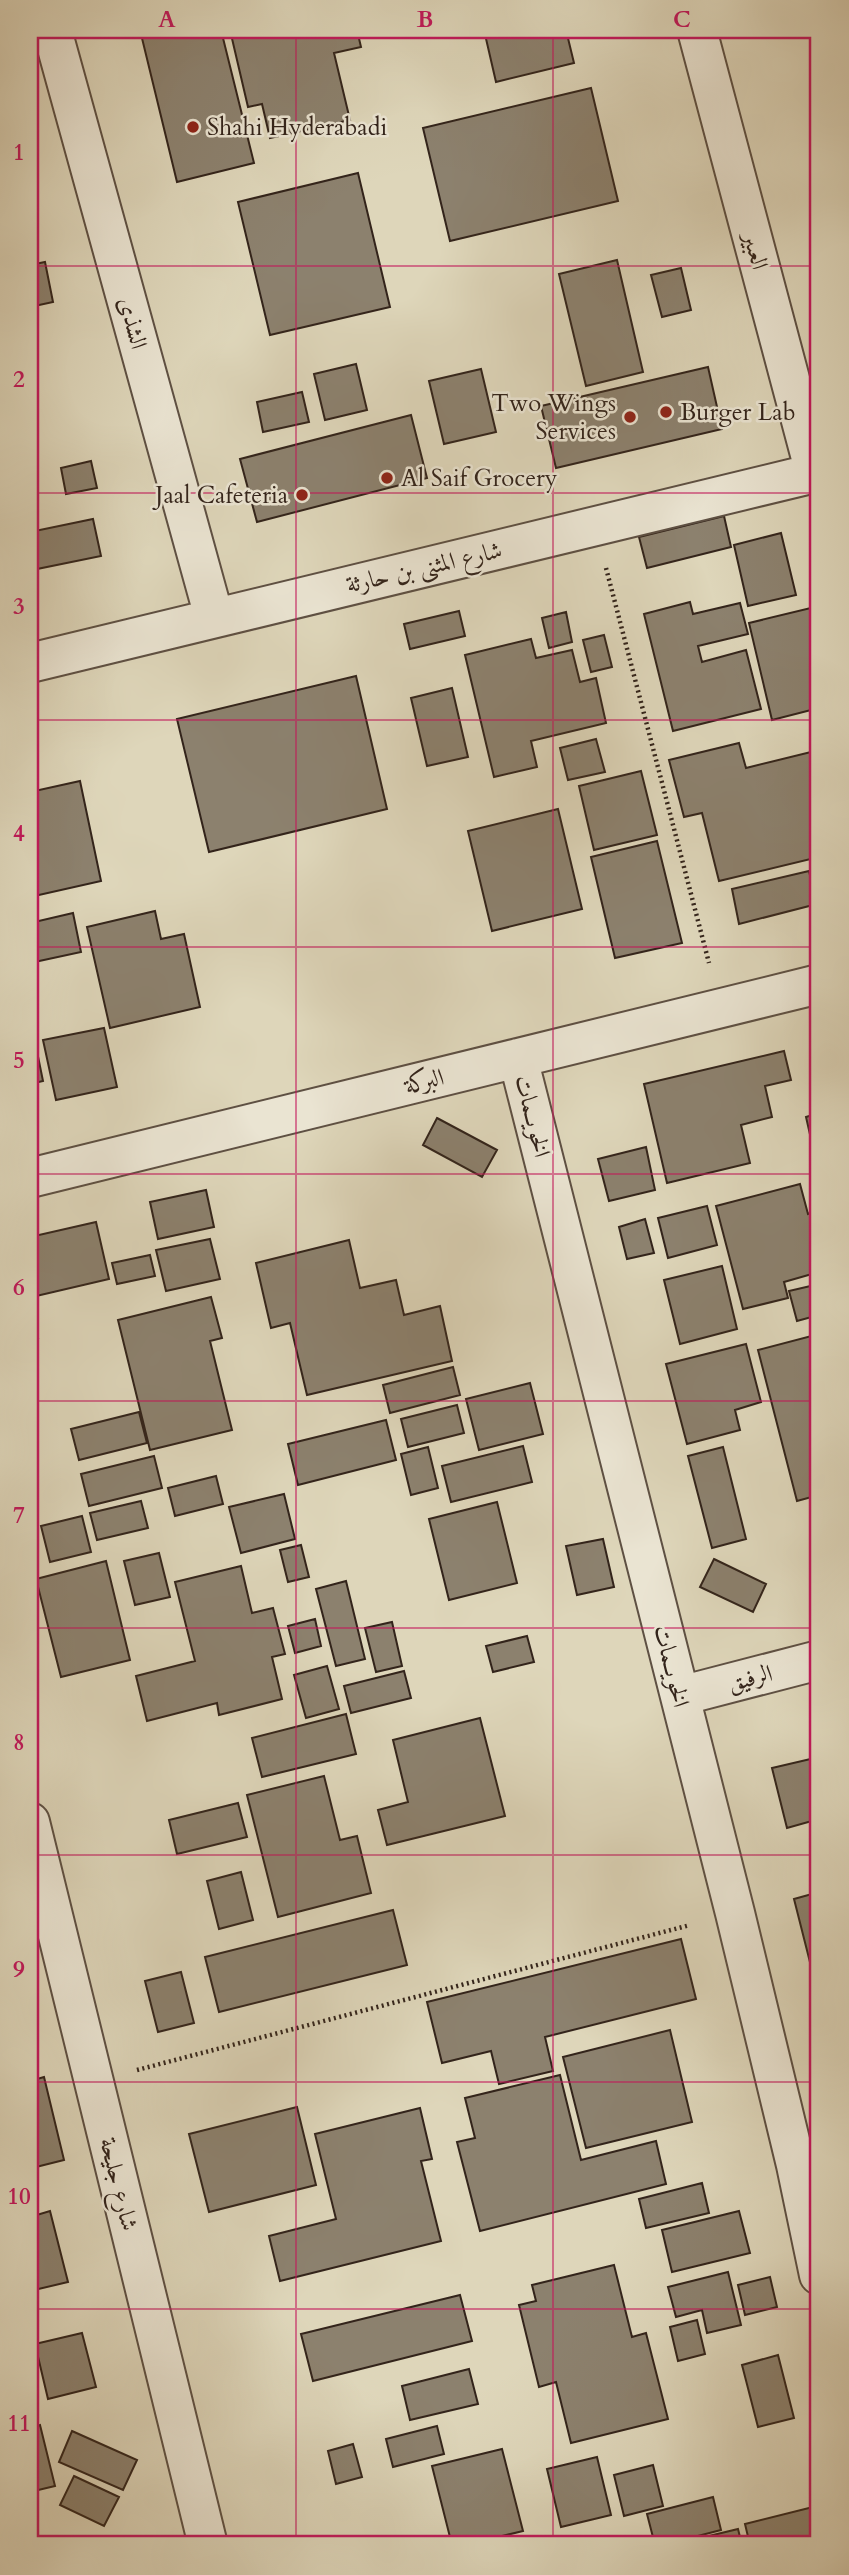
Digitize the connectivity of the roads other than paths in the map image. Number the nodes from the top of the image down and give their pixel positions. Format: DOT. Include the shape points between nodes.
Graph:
graph roads {
  1 [pos="52,30"];
  2 [pos="697,30"];
  3 [pos="817,473"];
  4 [pos="214,617"];
  5 [pos="30,663"];
  6 [pos="819,984"];
  7 [pos="518,1058"];
  8 [pos="30,1178"];
  9 [pos="819,1661"];
  10 [pos="680,1696"];
  11 [pos="30,1822"];
  12 [pos="808,2162"];
  13 [pos="819,2275"];
  14 [pos="208,2545"];
  1 -- 4 [label="street, الشذى"];
  2 -- 3 [label="street, العبير"];
  3 -- 4 [label="street, شارع المثنى بن حارثة"];
  4 -- 5 [label="street, شارع المثنى بن حارثة"];
  6 -- 7 [label="street, البركة"];
  7 -- 8 [label="street, البركة"];
  7 -- 10 [label="street, الخويــمات"];
  9 -- 10 [label="street, الرفيق"];
  10 -- 12 [label="street, الخويــمات" via="735,1913"];
  11 -- 14 [label="street, شارع جليحة"];
  12 -- 13 [label="street, الخويــمات"];
}
